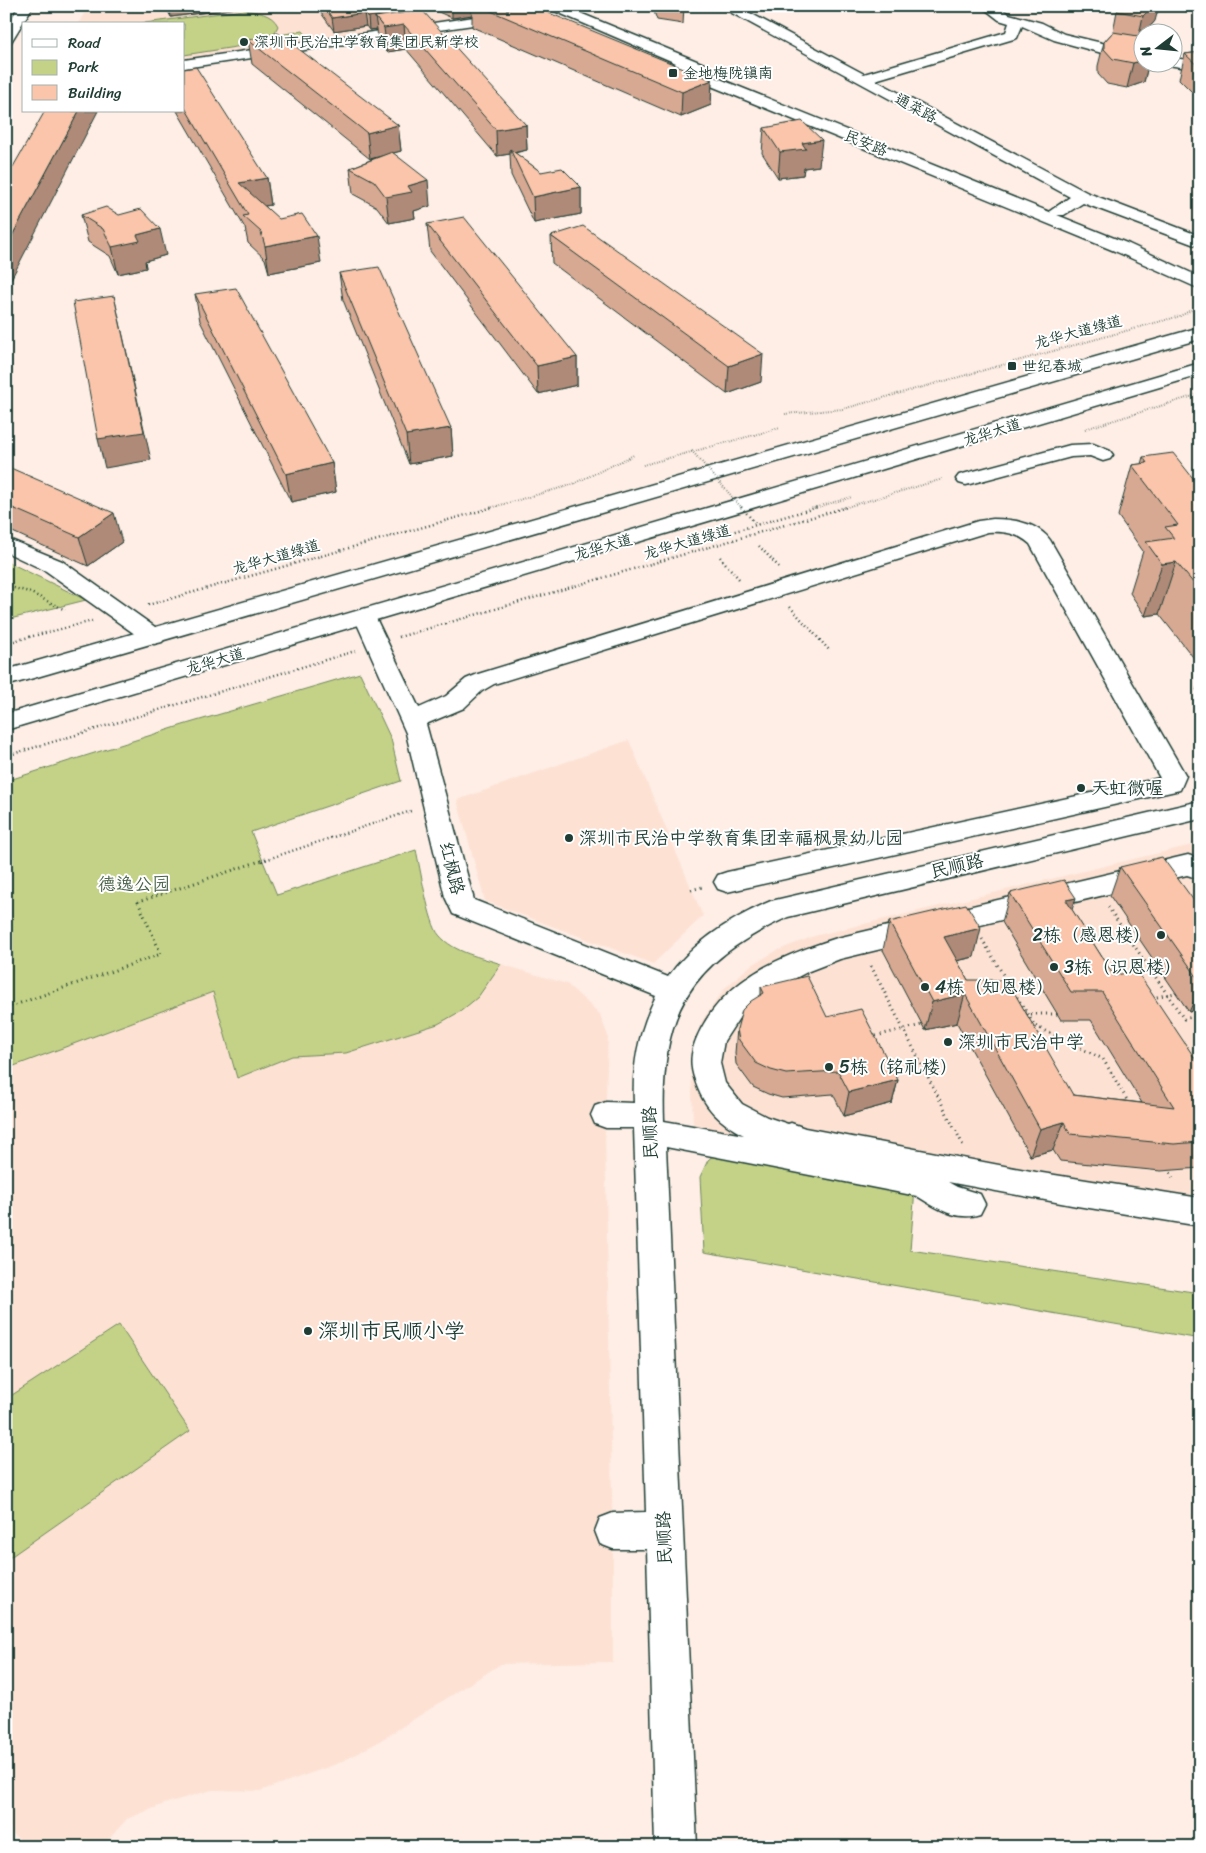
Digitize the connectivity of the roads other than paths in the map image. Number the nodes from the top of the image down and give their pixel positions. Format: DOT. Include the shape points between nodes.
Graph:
graph roads {
  1 [pos="26,6"];
  2 [pos="726,6"];
  3 [pos="988,6"];
  4 [pos="542,7"];
  5 [pos="519,14"];
  6 [pos="1015,28"];
  7 [pos="6,39"];
  8 [pos="1134,55"];
  9 [pos="185,64"];
  10 [pos="1184,64"];
  11 [pos="1200,66"];
  12 [pos="862,79"];
  13 [pos="1082,197"];
  14 [pos="1058,211"];
  15 [pos="1200,242"];
  16 [pos="1165,262"];
  17 [pos="1200,270"];
  18 [pos="1200,284"];
  19 [pos="1198,296"];
  20 [pos="1200,322"];
  21 [pos="1200,333"];
  22 [pos="1167,343"];
  23 [pos="1194,372"];
  24 [pos="1103,455"];
  25 [pos="956,479"];
  26 [pos="6,544"];
  27 [pos="365,617"];
  28 [pos="154,638"];
  29 [pos="6,678"];
  30 [pos="413,720"];
  31 [pos="6,722"];
  32 [pos="1200,810"];
  33 [pos="1200,869"];
  34 [pos="727,882"];
  35 [pos="672,992"];
  36 [pos="606,1115"];
  37 [pos="649,1123"];
  38 [pos="789,1146"];
  39 [pos="969,1204"];
  40 [pos="1196,1212"];
  41 [pos="664,1530"];
  42 [pos="612,1531"];
  43 [pos="676,1847"];
  1 -- 7 [label="street"];
  2 -- 12 [label="street, 通菜路"];
  3 -- 6 [label="street"];
  4 -- 14 [label="street, 民安路"];
  4 -- 16 [label="street, 民安路" via="1104,240"];
  5 -- 9 [label="street"];
  6 -- 8 [label="street" via="1037,26 1102,50"];
  6 -- 12 [label="street"];
  10 -- 11 [label="street"];
  12 -- 13 [label="street, 通菜路"];
  13 -- 14 [label="street"];
  13 -- 15 [label="street, 通菜路"];
  14 -- 16 [label="street, 民安路"];
  16 -- 17 [label="street"];
  16 -- 18 [label="street, 民安路"];
  16 -- 19 [label="street"];
  20 -- 22 [label="street"];
  21 -- 22 [label="street"];
  22 -- 28 [label="street"];
  23 -- 27 [label="street, 龙华大道"];
  24 -- 25 [label="street" via="1093,450 1070,451"];
  26 -- 28 [label="street" via="54,566"];
  27 -- 30 [label="street, 红枫路"];
  27 -- 31 [label="street, 龙华大道"];
  28 -- 29 [label="street"];
  30 -- 34 [label="street" via="455,702 486,679 986,526 1009,525 1031,532 1039,540 1173,780 1166,786"];
  30 -- 35 [label="street, 红枫路" via="463,907"];
  32 -- 35 [label="street, 民顺路" via="781,908 735,931 689,972"];
  33 -- 38 [label="street" via="1188,865 859,944 802,960 775,974 730,1009 715,1026 705,1051 707,1072 714,1092 726,1108"];
  35 -- 37 [label="street, 民顺路" via="661,1016 651,1056"];
  36 -- 37 [label="street"];
  37 -- 38 [label="street"];
  37 -- 41 [label="street, 民顺路"];
  38 -- 39 [label="street" via="924,1184 950,1199"];
  38 -- 40 [label="street"];
  41 -- 42 [label="street"];
  41 -- 43 [label="street, 民顺路"];
}
